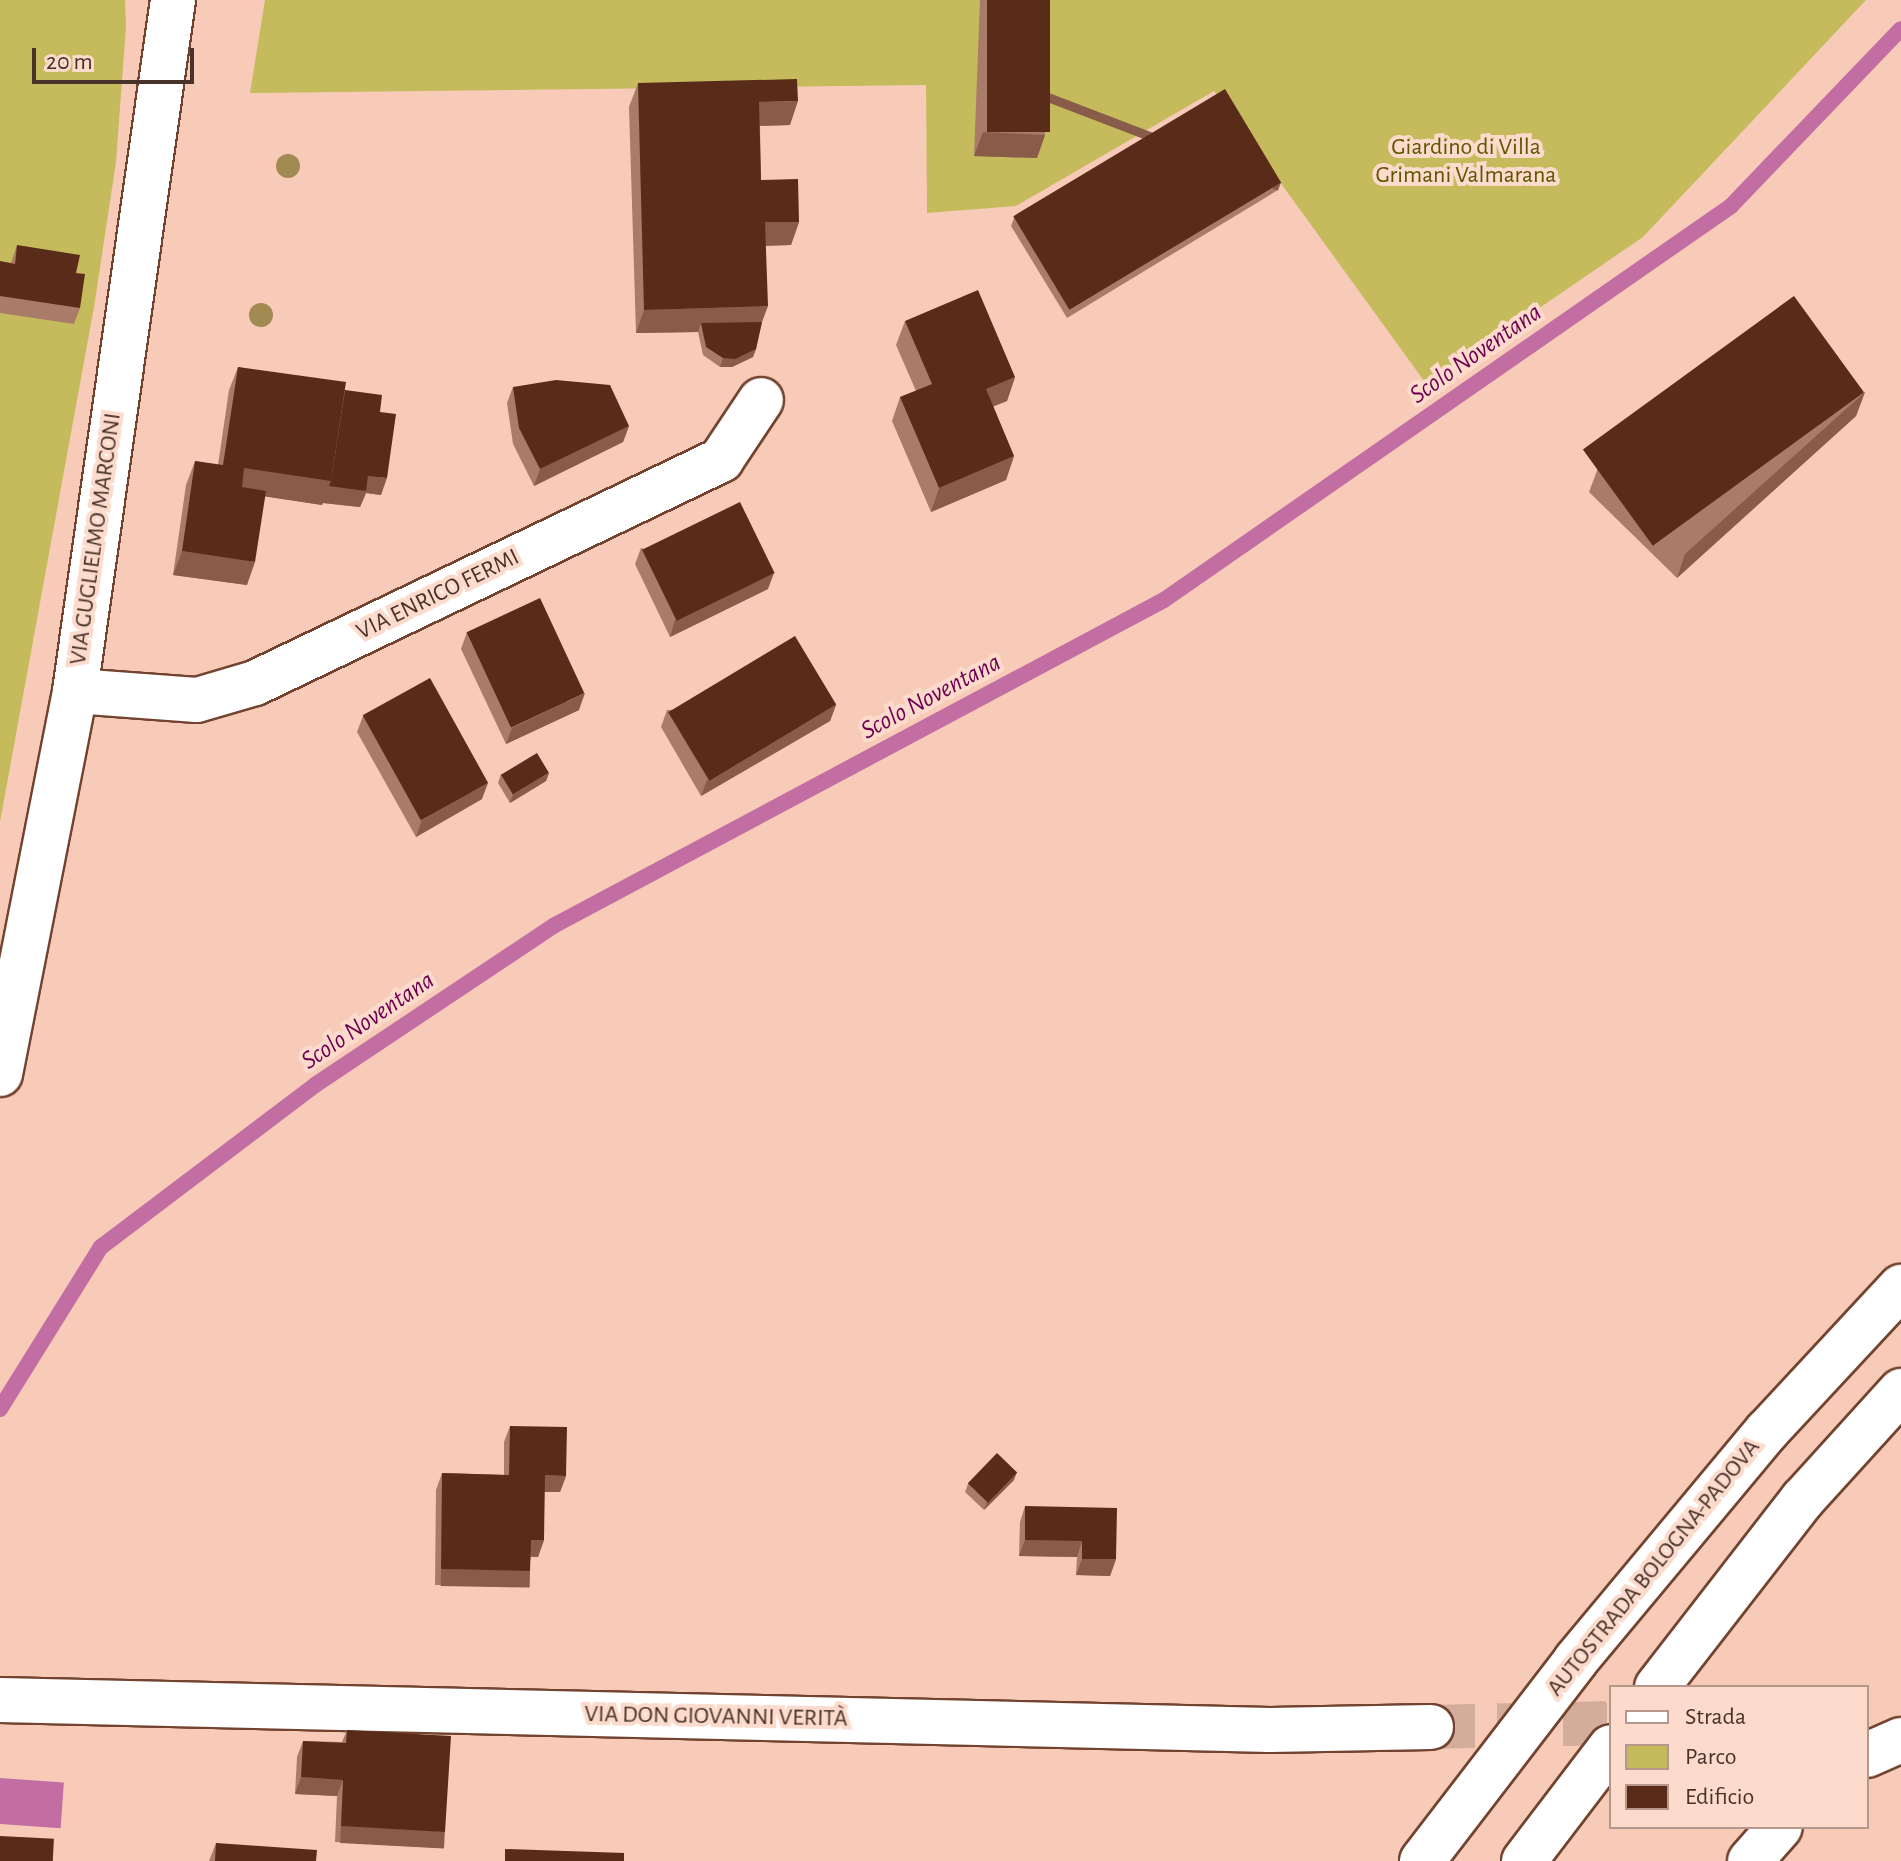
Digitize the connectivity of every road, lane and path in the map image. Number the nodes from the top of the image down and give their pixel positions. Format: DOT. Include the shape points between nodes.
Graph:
graph roads {
  1 [pos="173,0"];
  2 [pos="761,400"];
  3 [pos="75,691"];
  4 [pos="0,1074"];
  5 [pos="1901,1287"];
  6 [pos="1901,1391"];
  7 [pos="1659,1685"];
  8 [pos="0,1700"];
  9 [pos="1431,1727"];
  10 [pos="1609,1750"];
  11 [pos="1778,1829"];
  12 [pos="1422,1861"];
  13 [pos="1524,1861"];
  14 [pos="1750,1861"];
  1 -- 3 [label="main road, VIA GUGLIELMO MARCONI"];
  2 -- 3 [label="main road, VIA ENRICO FERMI" via="721,460 255,683 197,700"];
  3 -- 4 [label="main road, VIA GUGLIELMO MARCONI"];
  5 -- 12 [label="main road, AUTOSTRADA BOLOGNA-PADOVA" via="1767,1431 1656,1563"];
  6 -- 7 [label="main road" via="1803,1499"];
  8 -- 9 [label="main road, VIA DON GIOVANNI VERITÀ" via="1270,1730"];
  10 -- 13 [label="main road"];
  11 -- 14 [label="main road"];
}
